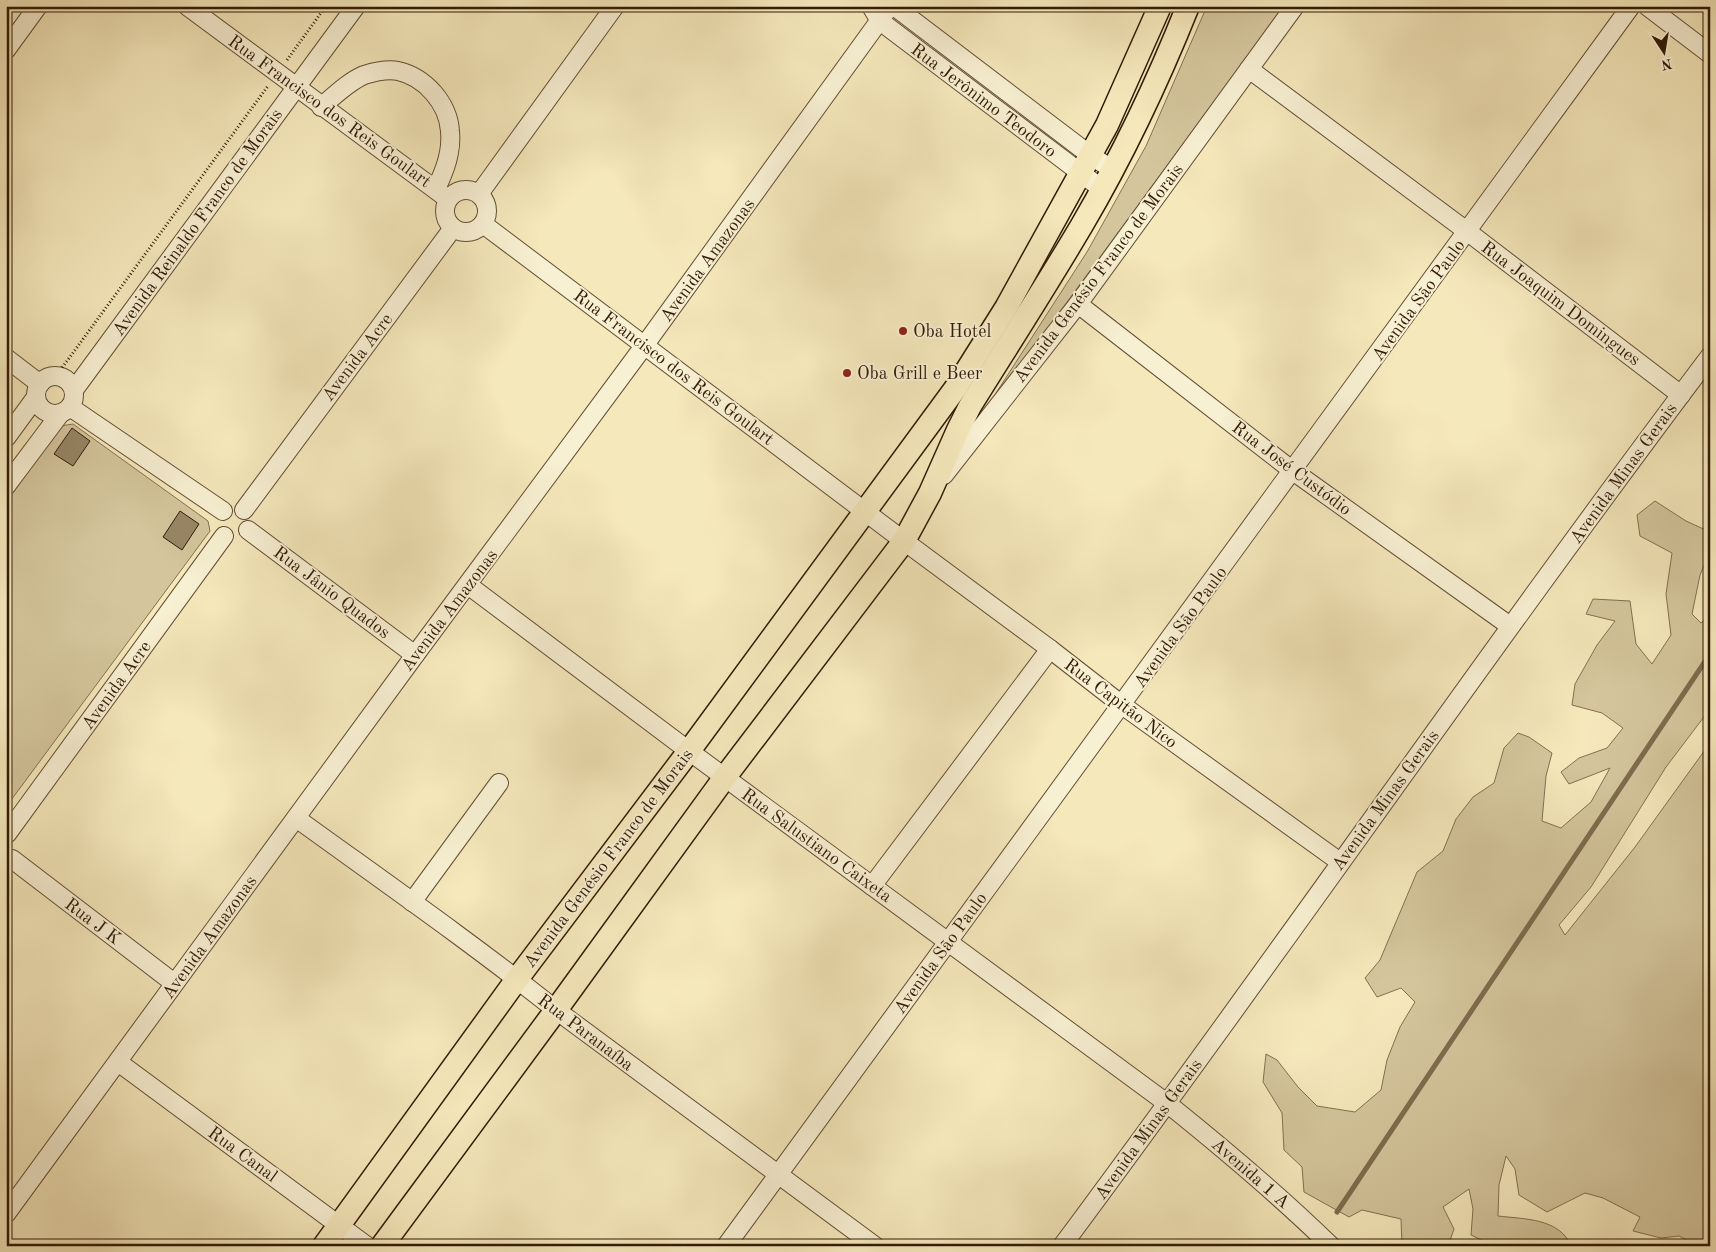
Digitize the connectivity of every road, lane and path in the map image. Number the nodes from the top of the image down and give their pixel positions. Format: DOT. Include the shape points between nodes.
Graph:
graph roads {
  1 [pos="38,6"];
  2 [pos="187,6"];
  3 [pos="326,6"];
  4 [pos="356,6"];
  5 [pos="615,6"];
  6 [pos="1160,6"];
  7 [pos="1188,6"];
  8 [pos="1295,6"];
  9 [pos="1631,6"];
  10 [pos="1647,6"];
  11 [pos="884,10"];
  12 [pos="6,50"];
  13 [pos="1710,54"];
  14 [pos="1249,69"];
  15 [pos="277,73"];
  16 [pos="296,87"];
  17 [pos="321,107"];
  18 [pos="1085,164"];
  19 [pos="1113,170"];
  20 [pos="1102,189"];
  21 [pos="442,194"];
  22 [pos="479,194"];
  23 [pos="483,224"];
  24 [pos="453,228"];
  25 [pos="1468,232"];
  26 [pos="1078,304"];
  27 [pos="644,346"];
  28 [pos="1710,356"];
  29 [pos="6,358"];
  30 [pos="56,376"];
  31 [pos="38,390"];
  32 [pos="1681,395"];
  33 [pos="68,404"];
  34 [pos="6,438"];
  35 [pos="1293,471"];
  36 [pos="6,486"];
  37 [pos="930,493"];
  38 [pos="244,510"];
  39 [pos="223,511"];
  40 [pos="864,511"];
  41 [pos="248,530"];
  42 [pos="224,536"];
  43 [pos="904,541"];
  44 [pos="468,585"];
  45 [pos="1510,626"];
  46 [pos="1050,649"];
  47 [pos="415,655"];
  48 [pos="1122,705"];
  49 [pos="688,751"];
  50 [pos="725,777"];
  51 [pos="499,783"];
  52 [pos="296,818"];
  53 [pos="7,834"];
  54 [pos="1340,862"];
  55 [pos="9,863"];
  56 [pos="872,886"];
  57 [pos="412,902"];
  58 [pos="948,941"];
  59 [pos="517,979"];
  60 [pos="174,983"];
  61 [pos="556,1010"];
  62 [pos="118,1062"];
  63 [pos="1168,1104"];
  64 [pos="779,1174"];
  65 [pos="6,1214"];
  66 [pos="339,1224"];
  67 [pos="324,1246"];
  68 [pos="367,1246"];
  69 [pos="382,1246"];
  70 [pos="726,1246"];
  71 [pos="875,1246"];
  72 [pos="1062,1246"];
  73 [pos="1331,1246"];
  1 -- 12 [label="street"];
  2 -- 15 [label="street, Rua Francisco dos Reis Goulart"];
  3 -- 15 [label="path, Avenida Reinaldo Franco de Morais"];
  4 -- 16 [label="street, Avenida Reinaldo Franco de Morais"];
  5 -- 22 [label="street"];
  6 -- 18 [label="main road, Avenida Genésio Franco de Morais" via="1122,93"];
  7 -- 19 [label="main road"];
  8 -- 14 [label="street, Avenida Genésio Franco de Morais"];
  9 -- 25 [label="street, Avenida São Paulo"];
  10 -- 13 [label="street"];
  11 -- 18 [label="street, Rua Jerônimo Teodoro"];
  11 -- 27 [label="street, Avenida Amazonas"];
  14 -- 25 [label="street, Rua Joaquim Domingues"];
  14 -- 26 [label="street, Avenida Genésio Franco de Morais"];
  15 -- 16 [label="street, Rua Francisco dos Reis Goulart"];
  15 -- 30 [label="path, Avenida Reinaldo Franco de Morais"];
  16 -- 17 [label="street, Rua Francisco dos Reis Goulart"];
  16 -- 33 [label="street, Avenida Reinaldo Franco de Morais"];
  17 -- 21 [label="street, Rua Francisco dos Reis Goulart"];
  17 -- 21 [label="street" via="364,76 390,70 415,77 435,94 444,107 450,129"];
  18 -- 19 [label="street, Rua Jerônimo Teodoro"];
  18 -- 20 [label="street, Rua Jerônimo Teodoro"];
  18 -- 40 [label="main road, Avenida Genésio Franco de Morais" via="1006,308 954,389"];
  19 -- 20 [label="main road"];
  20 -- 37 [label="main road" via="970,406"];
  21 -- 22 [label="street" via="471,190"];
  21 -- 24 [label="street" via="445,218"];
  22 -- 23 [label="street" via="487,208"];
  23 -- 24 [label="street" via="465,233"];
  23 -- 27 [label="street, Rua Francisco dos Reis Goulart"];
  24 -- 38 [label="street, Avenida Acre"];
  25 -- 32 [label="street, Rua Joaquim Domingues"];
  25 -- 35 [label="street, Avenida São Paulo"];
  26 -- 35 [label="street, Rua José Custódio"];
  26 -- 37 [label="street, Avenida Genésio Franco de Morais"];
  27 -- 40 [label="street, Rua Francisco dos Reis Goulart"];
  27 -- 44 [label="street, Avenida Amazonas"];
  28 -- 32 [label="street, Avenida Minas Gerais"];
  29 -- 31 [label="street"];
  30 -- 31 [label="street" via="47,378"];
  30 -- 33 [label="street" via="67,380"];
  31 -- 33 [label="street" via="38,403 44,411 55,414"];
  31 -- 34 [label="street"];
  32 -- 45 [label="street, Avenida Minas Gerais"];
  33 -- 36 [label="street, Avenida Reinaldo Franco de Morais"];
  33 -- 39 [label="street"];
  35 -- 45 [label="street, Rua José Custódio"];
  35 -- 48 [label="street, Avenida São Paulo"];
  37 -- 43 [label="main road, Avenida Genésio Franco de Morais"];
  38 -- 39 [label="street" via="233,506"];
  38 -- 41 [label="street" via="250,519"];
  39 -- 42 [label="street" via="218,521"];
  40 -- 43 [label="street"];
  40 -- 49 [label="main road, Avenida Genésio Franco de Morais"];
  41 -- 42 [label="street" via="240,538"];
  41 -- 47 [label="street, Rua Jânio Quados"];
  42 -- 53 [label="street, Avenida Acre"];
  43 -- 46 [label="street, Rua Capitão Nico"];
  43 -- 50 [label="main road, Avenida Genésio Franco de Morais"];
  44 -- 47 [label="street, Avenida Amazonas"];
  44 -- 49 [label="street, Rua Salustiano Caixeta"];
  45 -- 54 [label="street, Avenida Minas Gerais"];
  46 -- 48 [label="street, Rua Capitão Nico"];
  46 -- 56 [label="street"];
  47 -- 52 [label="street, Avenida Amazonas"];
  48 -- 54 [label="street, Rua Capitão Nico"];
  48 -- 58 [label="street, Avenida São Paulo"];
  49 -- 50 [label="street, Rua Salustiano Caixeta"];
  49 -- 59 [label="main road, Avenida Genésio Franco de Morais"];
  50 -- 56 [label="street, Rua Salustiano Caixeta"];
  50 -- 61 [label="main road, Avenida Genésio Franco de Morais"];
  51 -- 57 [label="street"];
  52 -- 57 [label="street, Rua Paranaíba"];
  52 -- 60 [label="street, Avenida Amazonas"];
  53 -- 55 [label="street" via="12,839 15,853"];
  54 -- 63 [label="street, Avenida Minas Gerais"];
  55 -- 60 [label="street, Rua J K"];
  56 -- 58 [label="street, Rua Salustiano Caixeta"];
  57 -- 59 [label="street, Rua Paranaíba"];
  58 -- 63 [label="street, Rua Salustiano Caixeta"];
  58 -- 64 [label="street, Avenida São Paulo"];
  59 -- 61 [label="street, Rua Paranaíba"];
  59 -- 66 [label="main road, Avenida Genésio Franco de Morais"];
  60 -- 62 [label="street, Avenida Amazonas"];
  61 -- 64 [label="street, Rua Paranaíba"];
  61 -- 69 [label="main road, Avenida Genésio Franco de Morais"];
  62 -- 65 [label="street, Avenida Amazonas"];
  62 -- 66 [label="street, Rua Canal"];
  63 -- 72 [label="street, Avenida Minas Gerais"];
  63 -- 73 [label="street, Avenida 1 A" via="1237,1160"];
  64 -- 70 [label="street, Avenida São Paulo"];
  64 -- 71 [label="street, Rua Paranaíba"];
  66 -- 67 [label="main road, Avenida Genésio Franco de Morais"];
  66 -- 68 [label="street, Rua Canal"];
}
